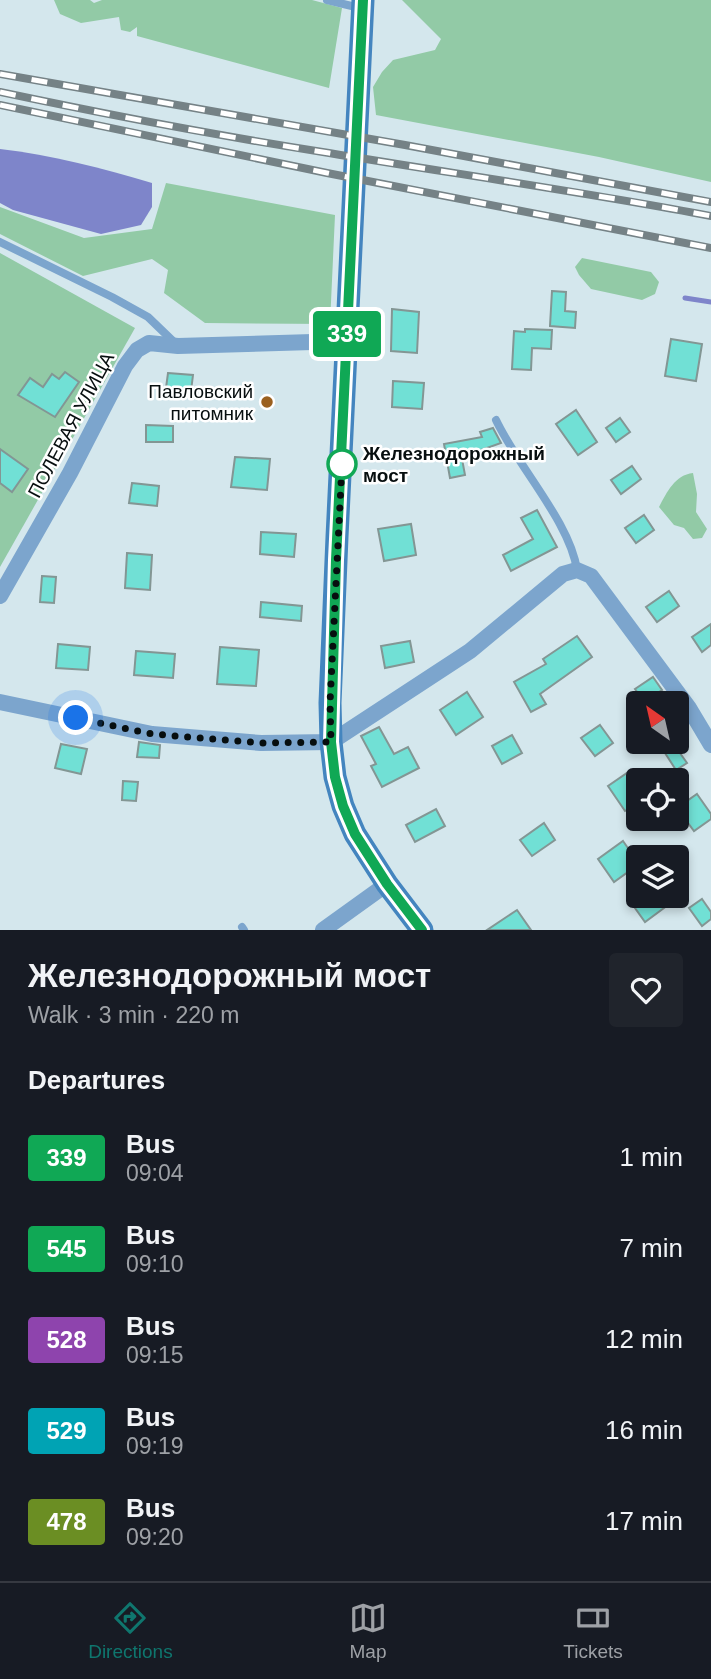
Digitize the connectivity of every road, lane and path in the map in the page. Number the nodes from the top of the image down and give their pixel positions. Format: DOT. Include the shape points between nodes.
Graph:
graph roads {
  1 [pos="327,0"];
  2 [pos="363,4"];
  3 [pos="0,242"];
  4 [pos="346,341"];
  5 [pos="178,346"];
  6 [pos="496,420"];
  7 [pos="570,572"];
  8 [pos="0,596"];
  9 [pos="0,702"];
  10 [pos="331,742"];
  11 [pos="711,745"];
  12 [pos="387,884"];
  13 [pos="323,930"];
  14 [pos="422,930"];
  1 -- 2 [label="lane"];
  2 -- 4 [label="main road"];
  3 -- 5 [label="lane" via="148,317"];
  4 -- 5 [label="street, ПОЛЕВАЯ УЛИЦА"];
  4 -- 10 [label="main road"];
  5 -- 8 [label="street, ПОЛЕВАЯ УЛИЦА" via="149,343 125,366"];
  6 -- 7 [label="lane" via="562,527 575,557"];
  7 -- 10 [label="street" via="470,651"];
  7 -- 11 [label="street" via="591,576"];
  9 -- 10 [label="street" via="152,734 261,743"];
  10 -- 12 [label="main road" via="343,806"];
  12 -- 13 [label="street"];
  12 -- 14 [label="main road"];
}
